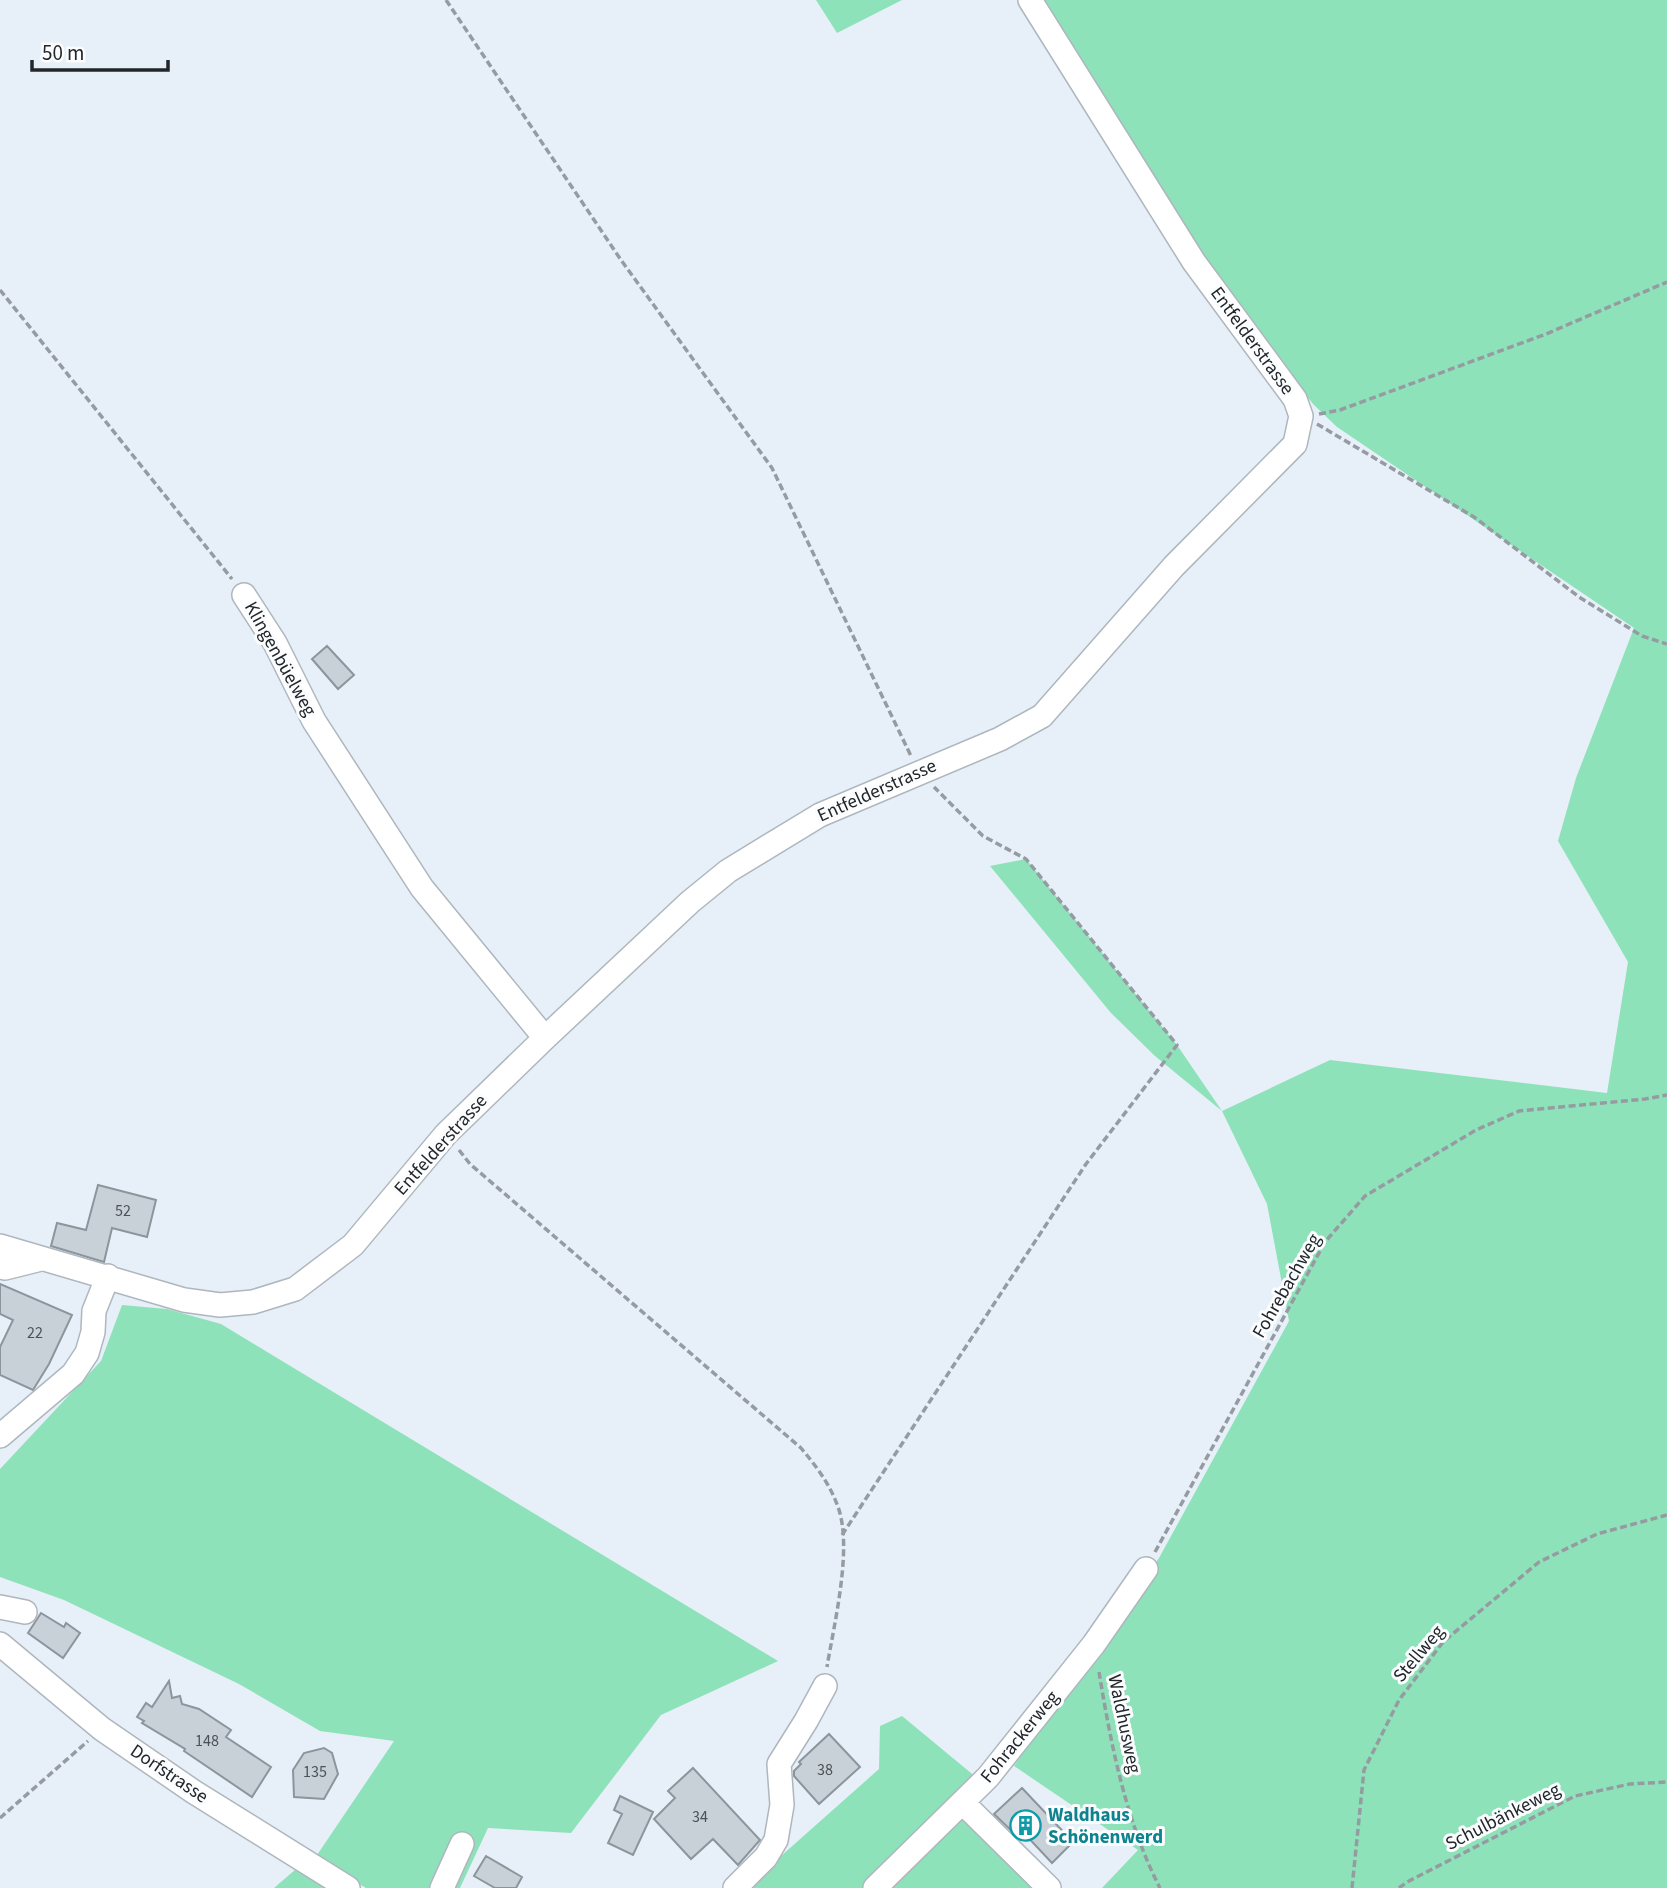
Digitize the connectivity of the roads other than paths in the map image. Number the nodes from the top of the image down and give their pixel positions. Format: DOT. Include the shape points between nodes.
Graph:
graph roads {
  1 [pos="1030,0"];
  2 [pos="244,595"];
  3 [pos="545,1038"];
  4 [pos="0,1246"];
  5 [pos="45,1258"];
  6 [pos="0,1267"];
  7 [pos="108,1276"];
  8 [pos="0,1436"];
  9 [pos="1146,1569"];
  10 [pos="0,1607"];
  11 [pos="25,1612"];
  12 [pos="0,1644"];
  13 [pos="825,1686"];
  14 [pos="963,1803"];
  15 [pos="462,1843"];
  16 [pos="348,1888"];
  17 [pos="442,1888"];
  18 [pos="735,1888"];
  19 [pos="875,1888"];
  20 [pos="1049,1888"];
  1 -- 3 [label="street, Entfelderstrasse" via="1194,262 1294,399 1301,416 1295,444 1174,566 1042,716 1000,739 820,815 728,871"];
  2 -- 3 [label="street, Klingenbüelweg" via="275,643 314,721 422,888"];
  3 -- 7 [label="street, Entfelderstrasse" via="446,1134 353,1245 295,1289 253,1302 220,1305 184,1300"];
  4 -- 5 [label="street, Entfelderstrasse"];
  5 -- 6 [label="street"];
  5 -- 7 [label="street, Entfelderstrasse"];
  7 -- 8 [label="street" via="94,1311 87,1353 74,1374"];
  9 -- 14 [label="street, Fohrackerweg" via="1094,1644"];
  10 -- 11 [label="street"];
  12 -- 16 [label="street, Dorfstrasse" via="102,1729"];
  13 -- 18 [label="street" via="779,1764 782,1805 776,1840"];
  14 -- 19 [label="street, Fohrackerweg"];
  14 -- 20 [label="street"];
  15 -- 17 [label="street"];
}
